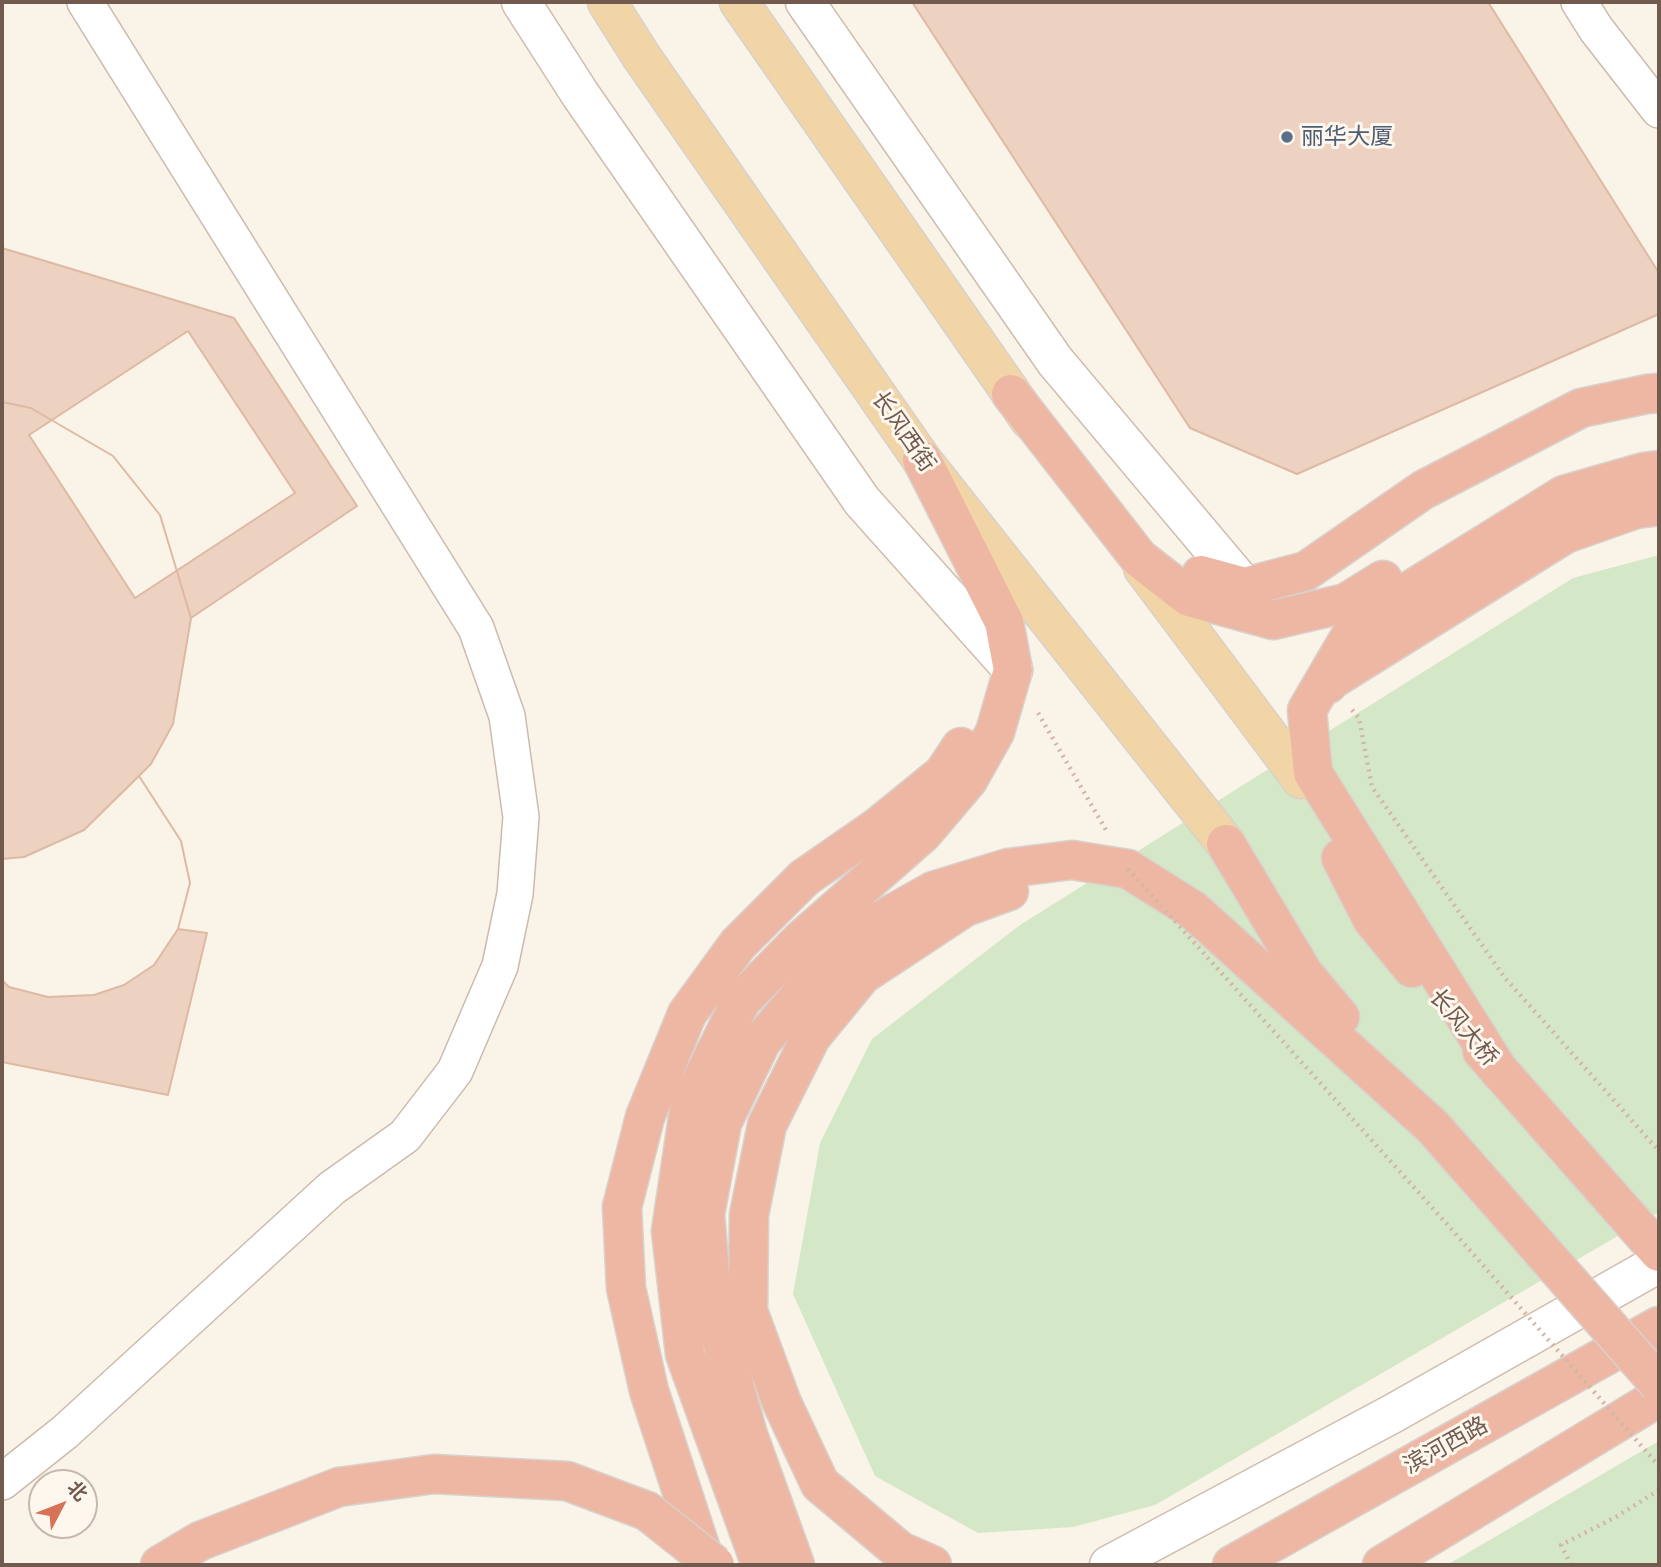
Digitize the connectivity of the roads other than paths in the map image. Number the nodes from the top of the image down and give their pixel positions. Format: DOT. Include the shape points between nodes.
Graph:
graph roads {
  1 [pos="85,2"];
  2 [pos="521,2"];
  3 [pos="607,2"];
  4 [pos="739,2"];
  5 [pos="805,2"];
  6 [pos="1579,2"];
  7 [pos="1659,110"];
  8 [pos="1659,393"];
  9 [pos="1011,394"];
  10 [pos="1659,447"];
  11 [pos="922,460"];
  12 [pos="1659,470"];
  13 [pos="1659,506"];
  14 [pos="1139,558"];
  15 [pos="1245,587"];
  16 [pos="1013,670"];
  17 [pos="1307,710"];
  18 [pos="1301,779"];
  19 [pos="1226,844"];
  20 [pos="1128,869"];
  21 [pos="1499,1071"];
  22 [pos="1433,1127"];
  23 [pos="1659,1252"];
  24 [pos="1659,1263"];
  25 [pos="1659,1326"];
  26 [pos="1659,1384"];
  27 [pos="1659,1397"];
  28 [pos="2,1482"];
  29 [pos="1444,1528"];
  30 [pos="160,1565"];
  31 [pos="706,1565"];
  32 [pos="715,1565"];
  33 [pos="761,1565"];
  34 [pos="795,1565"];
  35 [pos="932,1565"];
  36 [pos="1109,1565"];
  37 [pos="1232,1565"];
  38 [pos="1382,1565"];
  39 [pos="1401,1565"];
  1 -- 28 [label="street" via="476,628 507,716 521,817 515,894 500,966 456,1071 404,1136 332,1188 65,1432"];
  2 -- 16 [label="street" via="862,501"];
  3 -- 11 [label="main road, 长风西街"];
  4 -- 9 [label="main road"];
  5 -- 15 [label="street" via="1055,361"];
  6 -- 7 [label="street"];
  8 -- 15 [label="highway" via="1581,408 1423,490 1306,571"];
  9 -- 14 [label="highway"];
  9 -- 18 [label="main road"];
  10 -- 14 [label="highway" via="1554,474 1346,603 1273,620 1189,597"];
  11 -- 16 [label="highway" via="1004,622"];
  11 -- 19 [label="main road, 长风西街"];
  12 -- 17 [label="highway" via="1564,495 1358,623"];
  13 -- 17 [label="highway" via="1636,509 1565,534 1331,680"];
  14 -- 15 [label="highway"];
  16 -- 31 [label="highway" via="943,774 804,878 737,944 687,1014 645,1117 622,1206 626,1288 649,1391"];
  16 -- 33 [label="highway" via="995,733 968,780 923,833 800,941 741,1001 690,1104 671,1231 685,1354"];
  17 -- 21 [label="highway" via="1313,773"];
  18 -- 21 [label="highway, 长风大桥" via="1371,919"];
  19 -- 22 [label="highway" via="1304,974"];
  20 -- 22 [label="highway" via="1193,910"];
  20 -- 34 [label="highway" via="1072,860 1007,868 933,891 869,927 824,967 761,1042 722,1124 705,1214 713,1309 748,1435"];
  20 -- 35 [label="highway" via="1025,886 965,907 862,975 811,1037 766,1125 749,1215 748,1311 782,1403 820,1484 900,1551"];
  21 -- 23 [label="highway, 长风大桥"];
  22 -- 26 [label="highway, bridge"];
  24 -- 36 [label="street"];
  25 -- 37 [label="highway, 滨河西路"];
  27 -- 29 [label="highway"];
  29 -- 38 [label="highway"];
  29 -- 39 [label="highway"];
  30 -- 32 [label="highway, bridge" via="200,1541 339,1487 434,1474 567,1481 647,1511"];
}
